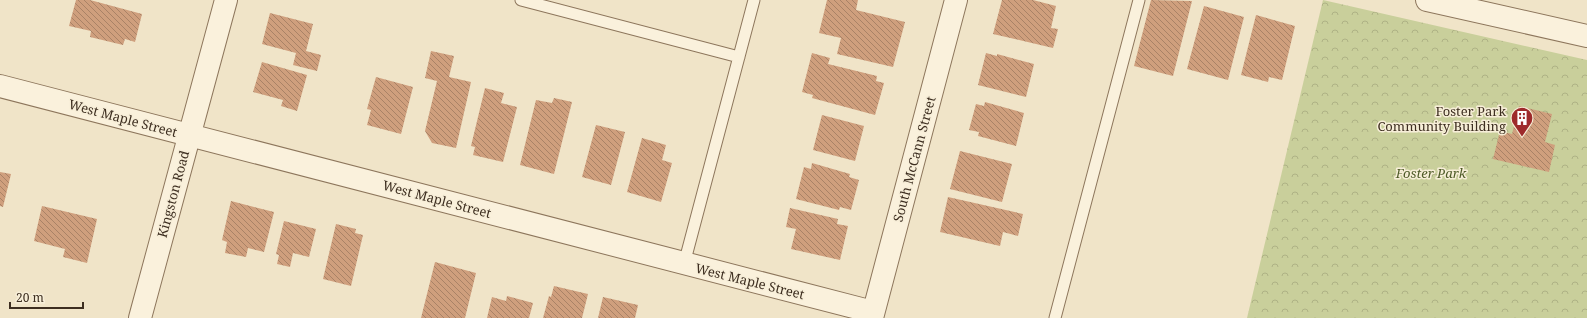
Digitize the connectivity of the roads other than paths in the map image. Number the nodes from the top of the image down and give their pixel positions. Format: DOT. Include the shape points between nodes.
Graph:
graph roads {
  1 [pos="226,0"];
  2 [pos="521,0"];
  3 [pos="754,0"];
  4 [pos="956,0"];
  5 [pos="1139,0"];
  6 [pos="1427,0"];
  7 [pos="1587,36"];
  8 [pos="738,57"];
  9 [pos="0,86"];
  10 [pos="189,135"];
  11 [pos="684,264"];
  12 [pos="873,315"];
  13 [pos="140,318"];
  14 [pos="1055,318"];
  1 -- 10 [label="street, Kingston Road"];
  2 -- 8 [label="lane"];
  3 -- 8 [label="lane"];
  4 -- 12 [label="street, South McCann Street"];
  5 -- 14 [label="lane"];
  6 -- 7 [label="street"];
  8 -- 11 [label="lane"];
  9 -- 10 [label="street, West Maple Street"];
  10 -- 11 [label="street, West Maple Street"];
  10 -- 13 [label="street, Kingston Road"];
  11 -- 12 [label="street, West Maple Street"];
}
